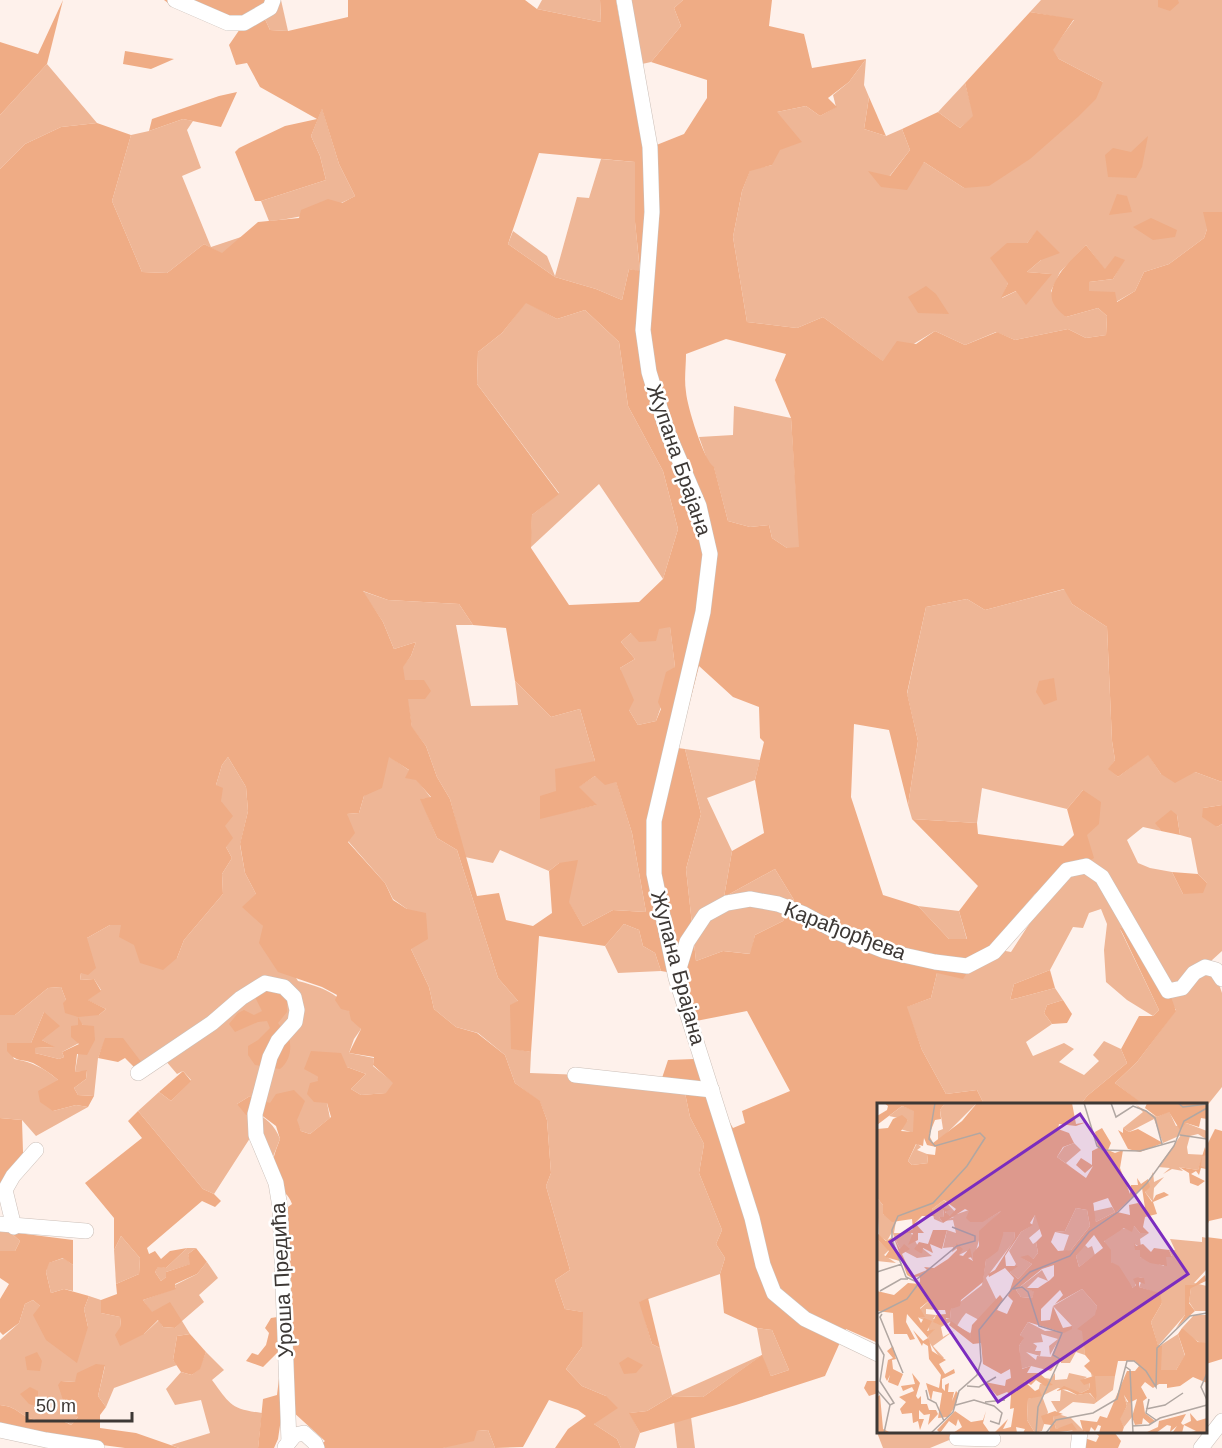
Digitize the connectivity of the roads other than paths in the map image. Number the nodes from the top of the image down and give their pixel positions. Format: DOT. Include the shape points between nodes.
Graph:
graph roads {
  1 [pos="175,0"];
  2 [pos="273,0"];
  3 [pos="624,0"];
  4 [pos="676,978"];
  5 [pos="1222,979"];
  6 [pos="138,1073"];
  7 [pos="575,1075"];
  8 [pos="712,1090"];
  9 [pos="36,1149"];
  10 [pos="7,1226"];
  11 [pos="86,1231"];
  12 [pos="877,1353"];
  13 [pos="1222,1421"];
  14 [pos="0,1430"];
  15 [pos="1080,1433"];
  16 [pos="957,1438"];
  17 [pos="993,1440"];
  18 [pos="286,1445"];
  19 [pos="97,1448"];
  20 [pos="317,1448"];
  21 [pos="1078,1448"];
  22 [pos="1201,1448"];
  1 -- 2 [label="street" via="228,23 244,23 270,8"];
  3 -- 4 [label="street, Жупана Брајана" via="650,147 652,212 643,330 649,372 667,430 699,506 710,554 703,612 654,821 654,874"];
  4 -- 5 [label="street, Карађорђева" via="687,942 705,915 727,903 750,899 804,914 885,951 967,966 994,952 1067,870 1086,866 1102,877 1168,991 1182,988 1205,967 1216,970"];
  4 -- 8 [label="street, Жупана Брајана"];
  6 -- 18 [label="street, Уроша Предића" via="265,983 284,987 294,997 295,1022 270,1057 255,1114 256,1135 276,1182 280,1207"];
  7 -- 8 [label="street"];
  8 -- 12 [label="street, Жупана Брајана" via="774,1293 805,1319"];
  9 -- 10 [label="street" via="5,1190"];
  10 -- 11 [label="street"];
  13 -- 22 [label="street"];
  14 -- 19 [label="street"];
  15 -- 21 [label="street"];
  16 -- 17 [label="street"];
  18 -- 20 [label="street" via="304,1433"];
}
